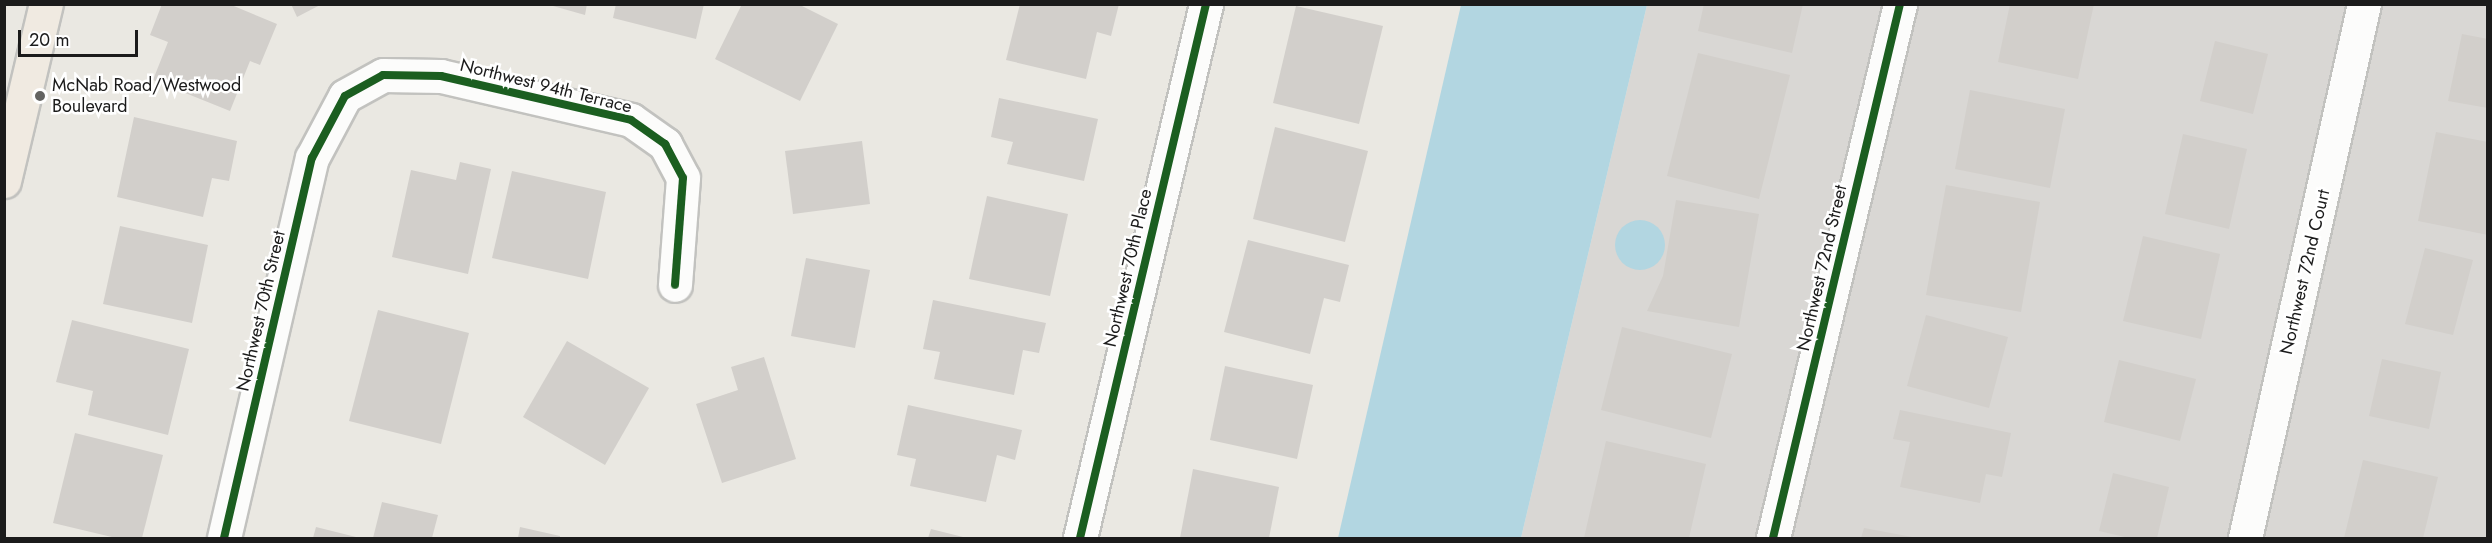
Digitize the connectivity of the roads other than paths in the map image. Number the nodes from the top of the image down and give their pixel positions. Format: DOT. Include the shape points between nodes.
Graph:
graph roads {
  1 [pos="46,4"];
  2 [pos="1206,4"];
  3 [pos="1900,4"];
  4 [pos="2364,4"];
  5 [pos="345,96"];
  6 [pos="4,180"];
  7 [pos="675,285"];
  8 [pos="224,538"];
  9 [pos="1080,538"];
  10 [pos="1773,538"];
  11 [pos="2245,538"];
  1 -- 6 [label="main road"];
  2 -- 9 [label="street, Northwest 70th Place"];
  3 -- 10 [label="street, Northwest 72nd Street"];
  4 -- 11 [label="street, Northwest 72nd Court"];
  5 -- 7 [label="street, Northwest 94th Terrace" via="383,75 441,76 631,120 665,144 683,178"];
  5 -- 8 [label="street, Northwest 70th Street" via="312,158"];
}
